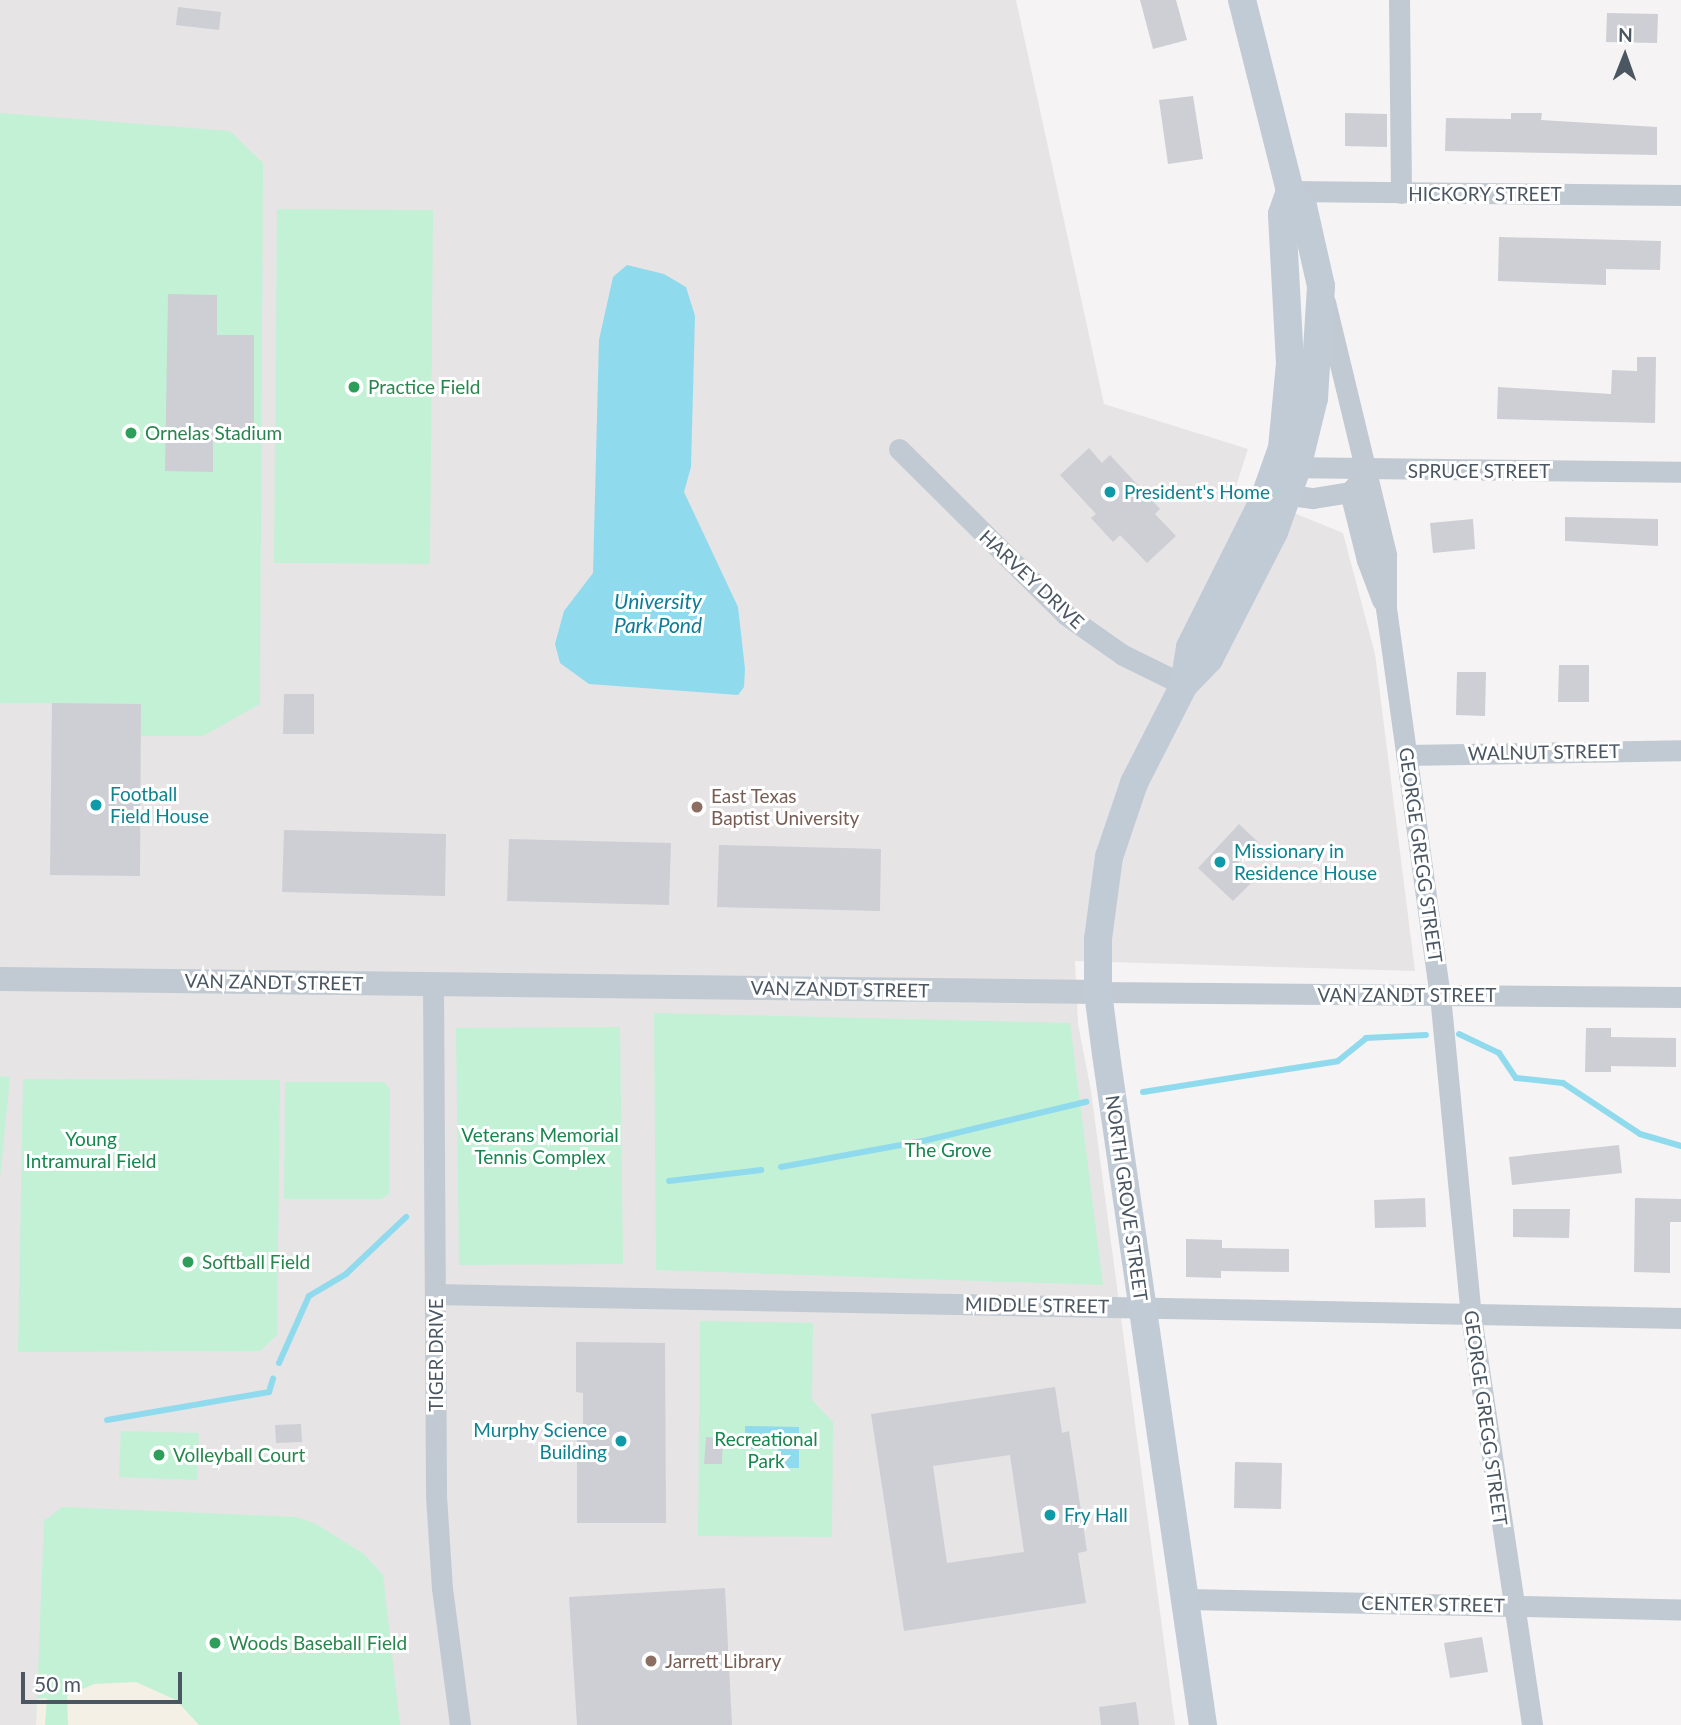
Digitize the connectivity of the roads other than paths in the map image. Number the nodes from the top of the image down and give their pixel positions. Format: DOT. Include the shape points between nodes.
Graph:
graph roads {
  1 [pos="1242,0"];
  2 [pos="1399,0"];
  3 [pos="1290,191"];
  4 [pos="1401,193"];
  5 [pos="1681,195"];
  6 [pos="1321,286"];
  7 [pos="899,449"];
  8 [pos="1368,470"];
  9 [pos="1681,472"];
  10 [pos="1283,480"];
  11 [pos="1350,492"];
  12 [pos="1386,608"];
  13 [pos="1184,685"];
  14 [pos="1681,750"];
  15 [pos="1406,755"];
  16 [pos="0,979"];
  17 [pos="433,984"];
  18 [pos="1098,992"];
  19 [pos="1440,995"];
  20 [pos="1681,997"];
  21 [pos="435,1294"];
  22 [pos="1143,1307"];
  23 [pos="1471,1316"];
  24 [pos="1681,1318"];
  25 [pos="1185,1600"];
  26 [pos="1512,1605"];
  27 [pos="1681,1609"];
  28 [pos="460,1725"];
  29 [pos="1203,1725"];
  30 [pos="1532,1725"];
  1 -- 3 [label="main road, GEORGE GREGG STREET"];
  2 -- 4 [label="street"];
  3 -- 4 [label="street, HICKORY STREET"];
  3 -- 6 [label="main road, GEORGE GREGG STREET" via="1303,206"];
  3 -- 10 [label="main road, NORTH GROVE STREET" via="1282,214 1289,401"];
  4 -- 5 [label="street, HICKORY STREET"];
  6 -- 8 [label="street, GEORGE GREGG STREET"];
  6 -- 10 [label="main road, NORTH GROVE STREET" via="1314,398"];
  7 -- 13 [label="street, HARVEY DRIVE" via="1066,615 1123,655"];
  8 -- 9 [label="street, SPRUCE STREET"];
  8 -- 10 [label="street, SPRUCE STREET"];
  8 -- 11 [label="street"];
  8 -- 12 [label="street, GEORGE GREGG STREET" via="1386,555"];
  10 -- 11 [label="street" via="1313,498"];
  10 -- 13 [label="main road, NORTH GROVE STREET" via="1209,659"];
  11 -- 12 [label="street" via="1367,560"];
  12 -- 15 [label="street, GEORGE GREGG STREET"];
  13 -- 18 [label="main road, NORTH GROVE STREET" via="1134,783 1116,832 1099,912"];
  14 -- 15 [label="street, WALNUT STREET"];
  15 -- 19 [label="street, GEORGE GREGG STREET"];
  16 -- 17 [label="street, VAN ZANDT STREET"];
  17 -- 18 [label="street, VAN ZANDT STREET"];
  17 -- 21 [label="street, TIGER DRIVE"];
  18 -- 19 [label="street, VAN ZANDT STREET"];
  18 -- 22 [label="main road, NORTH GROVE STREET"];
  19 -- 20 [label="street, VAN ZANDT STREET"];
  19 -- 23 [label="street, GEORGE GREGG STREET"];
  21 -- 22 [label="street, MIDDLE STREET"];
  21 -- 28 [label="street, TIGER DRIVE" via="440,1568"];
  22 -- 23 [label="street, MIDDLE STREET"];
  22 -- 25 [label="main road, NORTH GROVE STREET"];
  23 -- 24 [label="street, MIDDLE STREET"];
  23 -- 26 [label="street, GEORGE GREGG STREET"];
  25 -- 26 [label="street, CENTER STREET"];
  25 -- 29 [label="main road, NORTH GROVE STREET"];
  26 -- 27 [label="street, CENTER STREET"];
  26 -- 30 [label="street, GEORGE GREGG STREET"];
}
